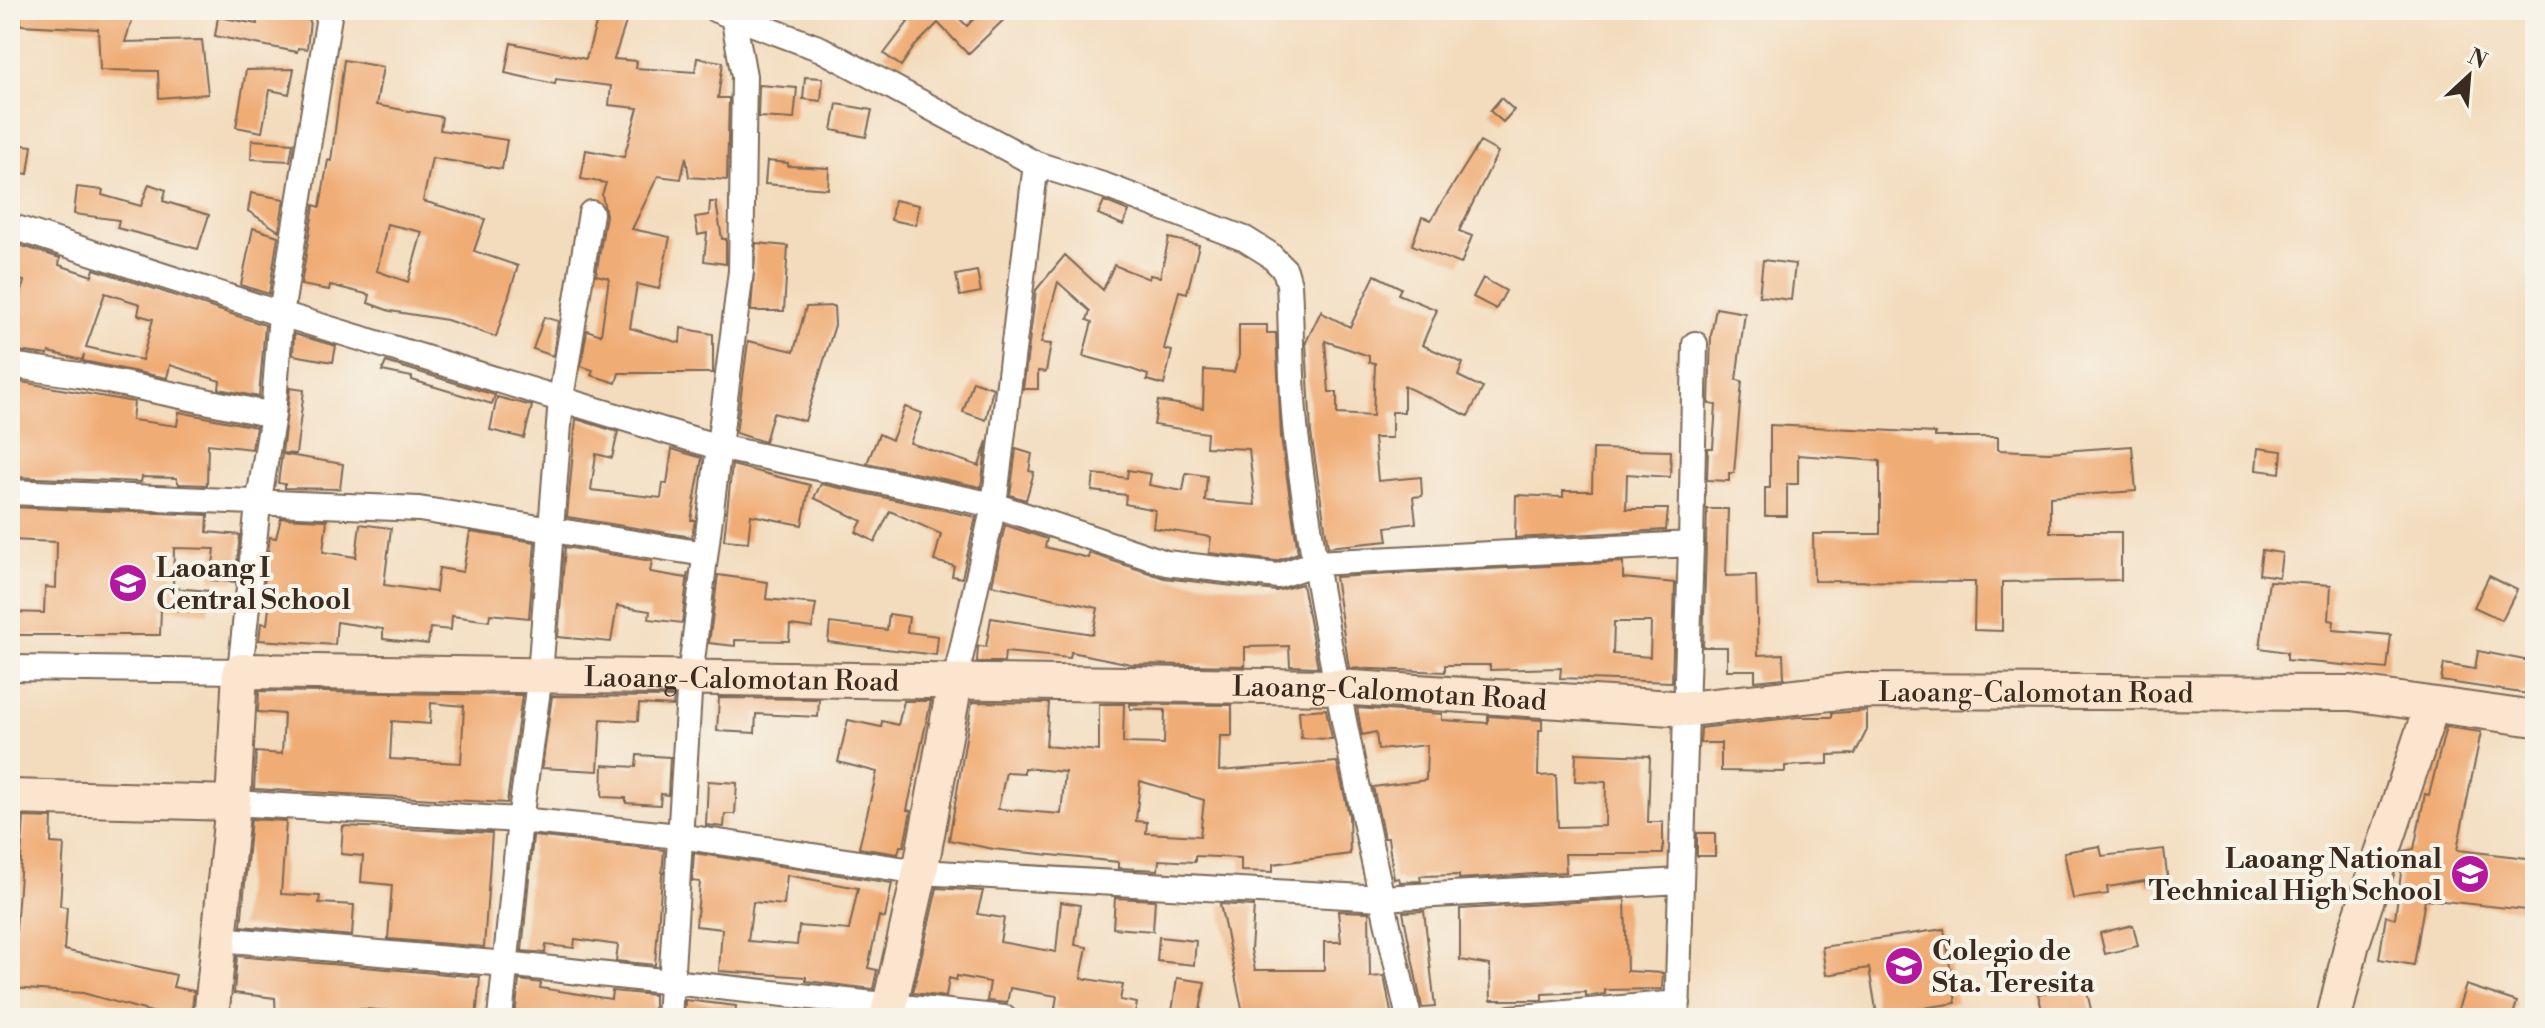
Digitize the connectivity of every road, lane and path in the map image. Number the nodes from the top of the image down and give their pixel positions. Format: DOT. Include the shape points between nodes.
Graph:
graph roads {
  1 [pos="330,10"];
  2 [pos="725,13"];
  3 [pos="1036,164"];
  4 [pos="591,213"];
  5 [pos="10,226"];
  6 [pos="281,314"];
  7 [pos="1695,344"];
  8 [pos="10,365"];
  9 [pos="561,398"];
  10 [pos="273,415"];
  11 [pos="718,447"];
  12 [pos="10,492"];
  13 [pos="258,505"];
  14 [pos="994,505"];
  15 [pos="549,528"];
  16 [pos="1691,544"];
  17 [pos="705,554"];
  18 [pos="1315,563"];
  19 [pos="10,668"];
  20 [pos="240,671"];
  21 [pos="540,675"];
  22 [pos="690,677"];
  23 [pos="955,682"];
  24 [pos="1337,687"];
  25 [pos="2432,705"];
  26 [pos="1688,709"];
  27 [pos="2535,719"];
  28 [pos="10,797"];
  29 [pos="233,803"];
  30 [pos="520,820"];
  31 [pos="679,836"];
  32 [pos="920,872"];
  33 [pos="1680,881"];
  34 [pos="1382,898"];
  35 [pos="219,939"];
  36 [pos="506,964"];
  37 [pos="673,981"];
  38 [pos="889,1011"];
  39 [pos="1677,1011"];
  40 [pos="211,1018"];
  41 [pos="500,1018"];
  42 [pos="669,1018"];
  43 [pos="1004,1018"];
  44 [pos="1409,1018"];
  45 [pos="1511,1018"];
  46 [pos="2334,1018"];
  1 -- 6 [label="street"];
  2 -- 3 [label="street" via="821,49"];
  2 -- 11 [label="street" via="744,76 741,271"];
  3 -- 14 [label="street"];
  3 -- 18 [label="street" via="1245,239 1285,270 1296,432"];
  4 -- 9 [label="street"];
  5 -- 6 [label="street"];
  6 -- 9 [label="street"];
  6 -- 10 [label="street"];
  7 -- 16 [label="street"];
  8 -- 10 [label="street"];
  9 -- 11 [label="street"];
  9 -- 15 [label="street"];
  10 -- 13 [label="street"];
  11 -- 14 [label="street"];
  11 -- 17 [label="street"];
  12 -- 13 [label="street"];
  13 -- 15 [label="street" via="419,509"];
  13 -- 20 [label="street"];
  14 -- 18 [label="street" via="1166,563 1278,576"];
  14 -- 23 [label="street"];
  15 -- 17 [label="street"];
  15 -- 21 [label="street"];
  16 -- 18 [label="street"];
  16 -- 26 [label="street"];
  17 -- 22 [label="street"];
  18 -- 24 [label="street"];
  19 -- 20 [label="street"];
  20 -- 21 [label="main road, Laoang-Calomotan Road"];
  20 -- 29 [label="main road"];
  21 -- 22 [label="main road, Laoang-Calomotan Road"];
  21 -- 30 [label="street"];
  22 -- 23 [label="main road, Laoang-Calomotan Road"];
  22 -- 31 [label="street"];
  23 -- 24 [label="main road, Laoang-Calomotan Road"];
  23 -- 32 [label="main road"];
  24 -- 26 [label="main road, Laoang-Calomotan Road"];
  24 -- 34 [label="street"];
  25 -- 26 [label="main road, Laoang-Calomotan Road" via="2351,693 1864,691"];
  25 -- 27 [label="main road, Laoang-Calomotan Road"];
  25 -- 46 [label="main road" via="2352,943"];
  26 -- 33 [label="street"];
  28 -- 29 [label="main road"];
  29 -- 30 [label="street"];
  29 -- 35 [label="main road"];
  30 -- 31 [label="street"];
  30 -- 36 [label="street"];
  31 -- 32 [label="street"];
  31 -- 37 [label="street"];
  32 -- 34 [label="street"];
  32 -- 38 [label="main road"];
  33 -- 34 [label="street"];
  33 -- 39 [label="street"];
  34 -- 44 [label="street"];
  35 -- 36 [label="street"];
  35 -- 40 [label="main road"];
  36 -- 37 [label="street"];
  36 -- 41 [label="street"];
  37 -- 38 [label="street"];
  37 -- 42 [label="street"];
  38 -- 43 [label="street"];
  39 -- 45 [label="street"];
}
